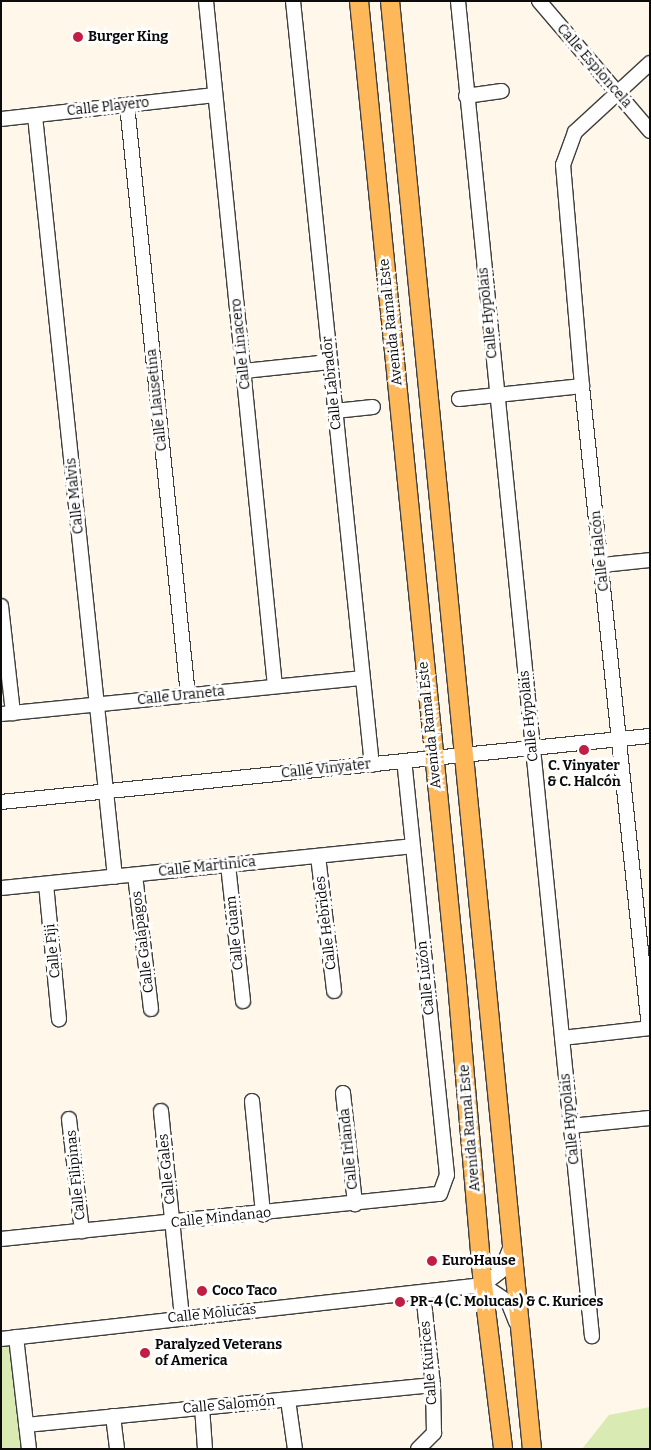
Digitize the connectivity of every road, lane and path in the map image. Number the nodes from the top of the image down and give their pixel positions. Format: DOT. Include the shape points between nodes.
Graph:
graph roads {
  1 [pos="206,1"];
  2 [pos="293,1"];
  3 [pos="359,1"];
  4 [pos="390,1"];
  5 [pos="458,1"];
  6 [pos="538,1"];
  7 [pos="650,63"];
  8 [pos="502,91"];
  9 [pos="616,92"];
  10 [pos="215,96"];
  11 [pos="466,96"];
  12 [pos="127,105"];
  13 [pos="35,116"];
  14 [pos="1,119"];
  15 [pos="650,132"];
  16 [pos="330,362"];
  17 [pos="244,371"];
  18 [pos="582,386"];
  19 [pos="496,395"];
  20 [pos="458,399"];
  21 [pos="373,407"];
  22 [pos="335,411"];
  23 [pos="650,560"];
  24 [pos="602,565"];
  25 [pos="1,606"];
  26 [pos="361,678"];
  27 [pos="275,686"];
  28 [pos="188,695"];
  29 [pos="97,704"];
  30 [pos="7,713"];
  31 [pos="650,736"];
  32 [pos="620,739"];
  33 [pos="532,748"];
  34 [pos="466,755"];
  35 [pos="433,758"];
  36 [pos="404,761"];
  37 [pos="372,765"];
  38 [pos="106,792"];
  39 [pos="1,802"];
  40 [pos="412,846"];
  41 [pos="318,856"];
  42 [pos="228,865"];
  43 [pos="135,874"];
  44 [pos="115,877"];
  45 [pos="46,884"];
  46 [pos="1,888"];
  47 [pos="334,991"];
  48 [pos="243,1001"];
  49 [pos="151,1009"];
  50 [pos="59,1019"];
  51 [pos="649,1028"];
  52 [pos="562,1038"];
  53 [pos="343,1093"];
  54 [pos="252,1101"];
  55 [pos="161,1111"];
  56 [pos="650,1118"];
  57 [pos="69,1120"];
  58 [pos="571,1126"];
  59 [pos="440,1194"];
  60 [pos="355,1204"];
  61 [pos="263,1214"];
  62 [pos="172,1223"];
  63 [pos="82,1231"];
  64 [pos="513,1233"];
  65 [pos="1,1239"];
  66 [pos="483,1285"];
  67 [pos="423,1293"];
  68 [pos="182,1317"];
  69 [pos="592,1336"];
  70 [pos="16,1337"];
  71 [pos="1,1339"];
  72 [pos="522,1350"];
  73 [pos="433,1385"];
  74 [pos="288,1400"];
  75 [pos="202,1407"];
  76 [pos="113,1416"];
  77 [pos="26,1425"];
  78 [pos="28,1449"];
  79 [pos="117,1449"];
  80 [pos="205,1449"];
  81 [pos="295,1449"];
  82 [pos="418,1449"];
  83 [pos="503,1449"];
  84 [pos="532,1449"];
  1 -- 10 [label="street, Calle Linacero"];
  2 -- 16 [label="street, Calle Labrador"];
  3 -- 35 [label="main road, Avenida Ramal Este"];
  4 -- 34 [label="main road"];
  5 -- 11 [label="street, Calle Hypolais"];
  6 -- 9 [label="street, Calle Espioncela"];
  7 -- 9 [label="street, Calle Halcón"];
  8 -- 11 [label="street"];
  9 -- 15 [label="street, Calle Espioncela"];
  9 -- 18 [label="street, Calle Halcón" via="575,132 563,165"];
  10 -- 12 [label="street, Calle Playero"];
  10 -- 17 [label="street, Calle Linacero"];
  11 -- 19 [label="street, Calle Hypolais"];
  12 -- 13 [label="street, Calle Playero"];
  12 -- 28 [label="street, Calle Llausetina"];
  13 -- 14 [label="street, Calle Playero"];
  13 -- 29 [label="street, Calle Malvis"];
  16 -- 17 [label="street"];
  16 -- 22 [label="street, Calle Labrador"];
  17 -- 27 [label="street, Calle Linacero"];
  18 -- 19 [label="street"];
  18 -- 24 [label="street, Calle Halcón"];
  19 -- 20 [label="street"];
  19 -- 33 [label="street, Calle Hypolais"];
  21 -- 22 [label="street"];
  22 -- 26 [label="street, Calle Labrador"];
  23 -- 24 [label="street"];
  24 -- 32 [label="street, Calle Halcón"];
  25 -- 30 [label="street"];
  26 -- 27 [label="street, Calle Uraneta"];
  26 -- 37 [label="street, Calle Labrador"];
  27 -- 28 [label="street, Calle Uraneta"];
  28 -- 29 [label="street, Calle Uraneta"];
  29 -- 30 [label="street, Calle Uraneta"];
  29 -- 38 [label="street, Calle Malvis"];
  31 -- 32 [label="street, Calle Vinyater"];
  32 -- 33 [label="street, Calle Vinyater"];
  32 -- 51 [label="street, Calle Halcón"];
  33 -- 34 [label="street, Calle Vinyater"];
  33 -- 52 [label="street, Calle Hypolais"];
  34 -- 35 [label="street, Calle Vinyater"];
  34 -- 64 [label="main road"];
  35 -- 36 [label="street, Calle Vinyater"];
  35 -- 66 [label="main road, Avenida Ramal Este" via="457,983"];
  36 -- 37 [label="street, Calle Vinyater"];
  36 -- 40 [label="street, Calle Luzón"];
  37 -- 38 [label="street, Calle Vinyater"];
  38 -- 39 [label="street, Calle Vinyater"];
  38 -- 44 [label="street, Calle Malvis"];
  40 -- 41 [label="street, Calle Martinica"];
  40 -- 59 [label="street, Calle Luzón" via="447,1175"];
  41 -- 42 [label="street, Calle Martinica"];
  41 -- 47 [label="street, Calle Hebrides"];
  42 -- 43 [label="street, Calle Martinica"];
  42 -- 48 [label="street, Calle Guam"];
  43 -- 44 [label="street, Calle Martinica"];
  43 -- 49 [label="street, Calle Galápagos"];
  44 -- 45 [label="street, Calle Martinica"];
  45 -- 46 [label="street, Calle Martinica"];
  45 -- 50 [label="street, Calle Fiji"];
  51 -- 52 [label="street"];
  52 -- 58 [label="street, Calle Hypolais"];
  53 -- 60 [label="street, Calle Irlanda"];
  54 -- 61 [label="street"];
  55 -- 62 [label="street, Calle Gales"];
  56 -- 58 [label="street"];
  57 -- 63 [label="street, Calle Filipinas"];
  58 -- 69 [label="street, Calle Hypolais"];
  59 -- 60 [label="street, Calle Mindanao"];
  60 -- 61 [label="street, Calle Mindanao"];
  61 -- 62 [label="street, Calle Mindanao"];
  62 -- 63 [label="street, Calle Mindanao"];
  62 -- 68 [label="street, Calle Gales"];
  63 -- 65 [label="street, Calle Mindanao"];
  64 -- 66 [label="street" via="501,1271"];
  64 -- 72 [label="main road"];
  66 -- 67 [label="street, Calle Molucas"];
  66 -- 72 [label="street" via="508,1302 515,1317"];
  66 -- 83 [label="main road, Avenida Ramal Este"];
  67 -- 68 [label="street, Calle Molucas"];
  67 -- 73 [label="street, Calle Kurices"];
  68 -- 70 [label="street, Calle Molucas"];
  70 -- 71 [label="street, Calle Molucas"];
  70 -- 77 [label="street"];
  72 -- 84 [label="main road"];
  73 -- 74 [label="street, Calle Salomón"];
  73 -- 82 [label="street, Calle Kurices" via="434,1433"];
  74 -- 75 [label="street, Calle Salomón"];
  74 -- 81 [label="street"];
  75 -- 76 [label="street, Calle Salomón"];
  75 -- 80 [label="street"];
  76 -- 77 [label="street, Calle Salomón"];
  76 -- 79 [label="street"];
  77 -- 78 [label="street"];
}
